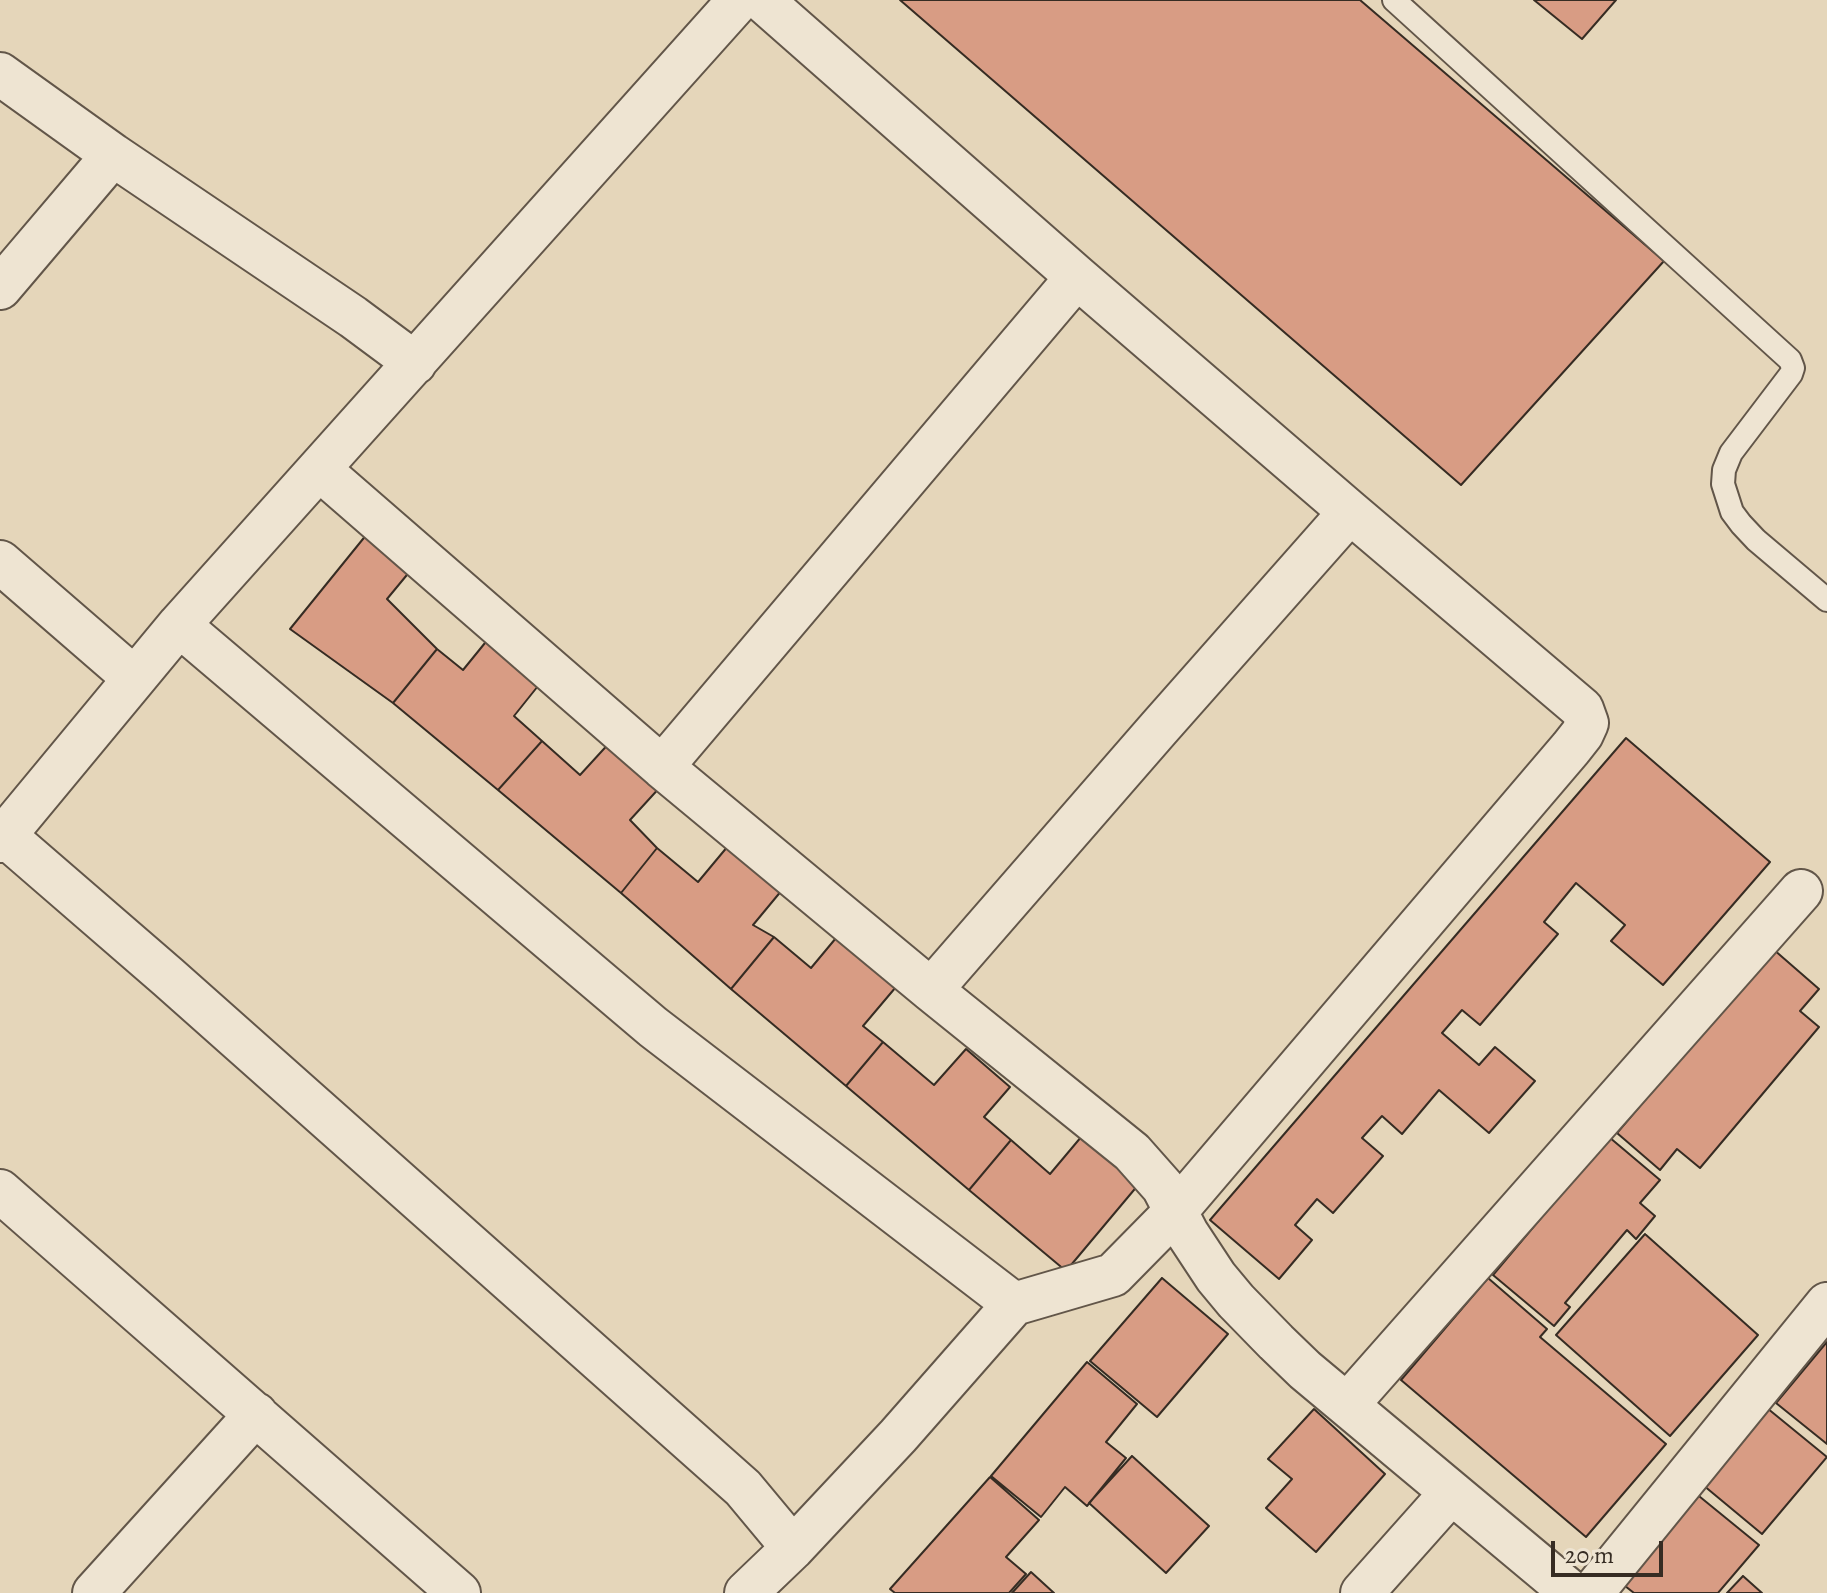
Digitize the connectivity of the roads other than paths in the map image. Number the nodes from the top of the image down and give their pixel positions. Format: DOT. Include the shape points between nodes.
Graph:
graph roads {
  1 [pos="739,0"];
  2 [pos="762,0"];
  3 [pos="1394,0"];
  4 [pos="0,74"];
  5 [pos="113,155"];
  6 [pos="1077,277"];
  7 [pos="0,288"];
  8 [pos="415,363"];
  9 [pos="319,469"];
  10 [pos="1350,512"];
  11 [pos="0,562"];
  12 [pos="1827,600"];
  13 [pos="179,625"];
  14 [pos="134,678"];
  15 [pos="662,767"];
  16 [pos="2,838"];
  17 [pos="1801,891"];
  18 [pos="931,990"];
  19 [pos="0,1191"];
  20 [pos="1176,1211"];
  21 [pos="1014,1304"];
  22 [pos="1827,1304"];
  23 [pos="1347,1405"];
  24 [pos="256,1414"];
  25 [pos="1451,1493"];
  26 [pos="793,1548"];
  27 [pos="456,1592"];
  28 [pos="94,1593"];
  29 [pos="746,1593"];
  30 [pos="1362,1593"];
  31 [pos="1572,1593"];
  32 [pos="1592,1593"];
  1 -- 8 [label="street"];
  2 -- 6 [label="street"];
  3 -- 12 [label="lane" via="1790,360 1791,374 1731,453 1723,484 1741,524"];
  4 -- 5 [label="street"];
  5 -- 7 [label="street"];
  5 -- 8 [label="street"];
  6 -- 10 [label="street"];
  6 -- 15 [label="street"];
  8 -- 9 [label="street"];
  9 -- 13 [label="street"];
  9 -- 15 [label="street"];
  10 -- 18 [label="street"];
  10 -- 20 [label="street" via="1582,709 1587,723"];
  11 -- 14 [label="street"];
  13 -- 14 [label="street"];
  13 -- 21 [label="street" via="653,1027"];
  14 -- 16 [label="street"];
  15 -- 18 [label="street"];
  16 -- 26 [label="street" via="168,977 743,1488"];
  17 -- 23 [label="street"];
  18 -- 20 [label="street" via="1132,1152"];
  19 -- 24 [label="street"];
  20 -- 21 [label="street" via="1113,1275"];
  20 -- 23 [label="street" via="1236,1301"];
  21 -- 26 [label="street"];
  22 -- 32 [label="street"];
  23 -- 25 [label="street"];
  24 -- 27 [label="street"];
  24 -- 28 [label="street"];
  25 -- 30 [label="street"];
  25 -- 31 [label="street"];
  26 -- 29 [label="street"];
}
